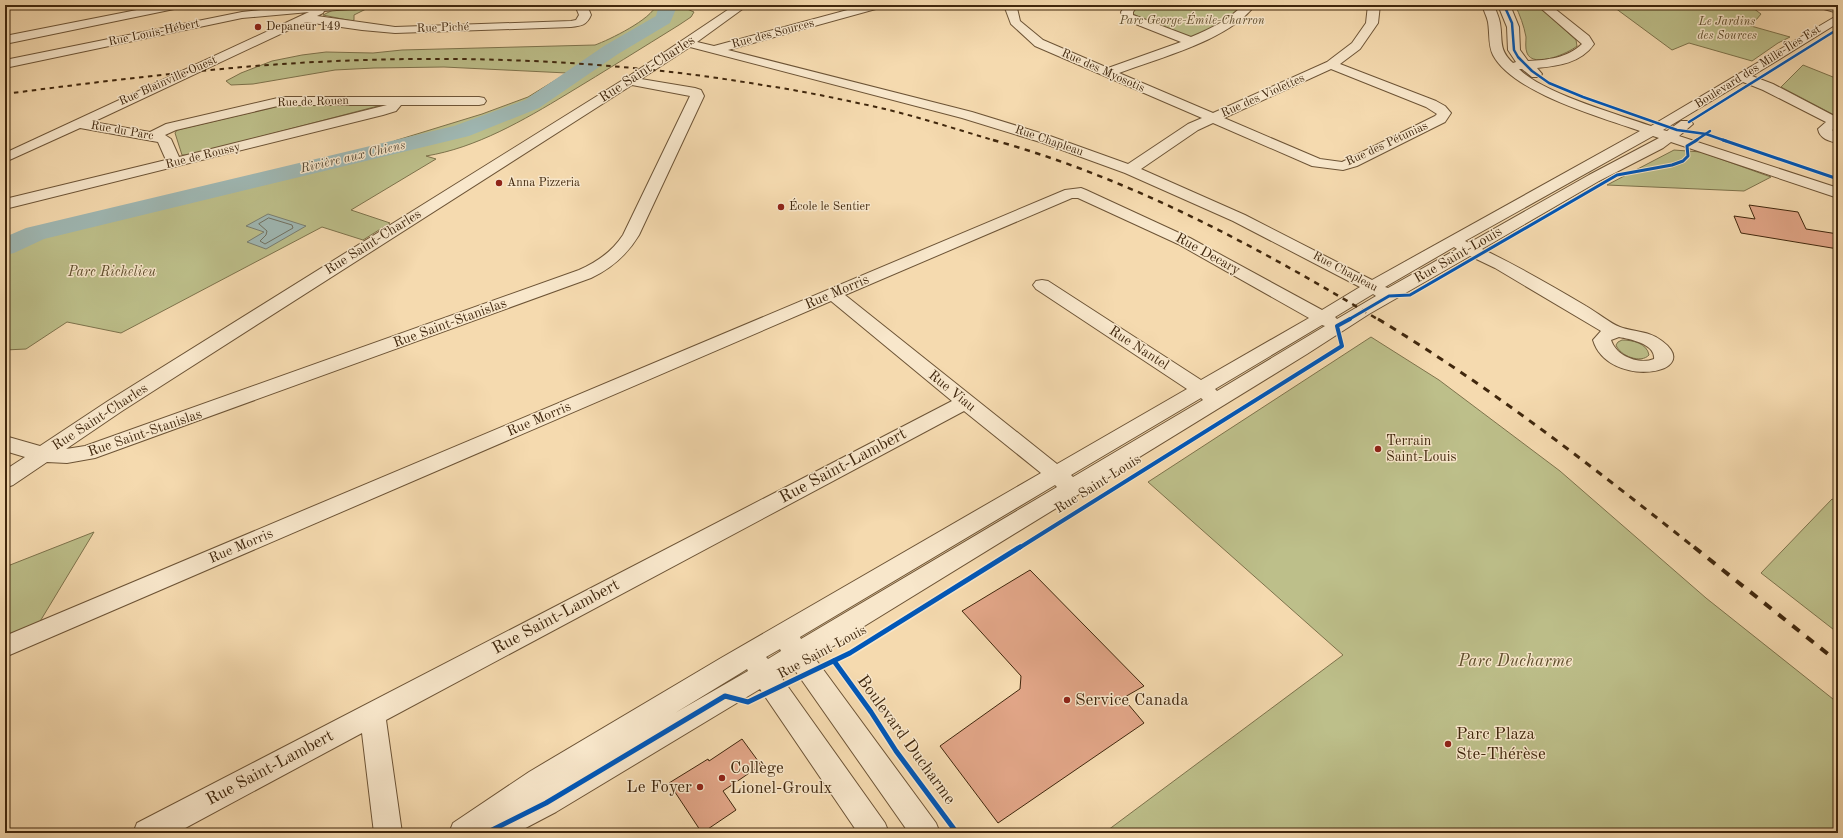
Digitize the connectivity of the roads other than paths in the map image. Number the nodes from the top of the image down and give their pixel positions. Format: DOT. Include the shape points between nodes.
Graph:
graph roads {
  1 [pos="179,5"];
  2 [pos="362,5"];
  3 [pos="581,5"];
  4 [pos="742,5"];
  5 [pos="878,5"];
  6 [pos="1013,5"];
  7 [pos="1132,5"];
  8 [pos="1249,5"];
  9 [pos="1374,5"];
  10 [pos="1488,5"];
  11 [pos="1504,5"];
  12 [pos="1543,5"];
  13 [pos="1821,5"];
  14 [pos="330,6"];
  15 [pos="1838,10"];
  16 [pos="305,18"];
  17 [pos="1838,18"];
  18 [pos="1838,29"];
  19 [pos="38,33"];
  20 [pos="5,40"];
  21 [pos="1192,42"];
  22 [pos="688,44"];
  23 [pos="715,50"];
  24 [pos="43,57"];
  25 [pos="5,64"];
  26 [pos="1331,65"];
  27 [pos="1506,65"];
  28 [pos="1524,65"];
  29 [pos="1106,73"];
  30 [pos="1748,79"];
  31 [pos="630,82"];
  32 [pos="397,101"];
  33 [pos="479,101"];
  34 [pos="1213,118"];
  35 [pos="77,123"];
  36 [pos="1837,123"];
  37 [pos="1665,130"];
  38 [pos="152,136"];
  39 [pos="1838,140"];
  40 [pos="5,158"];
  41 [pos="175,163"];
  42 [pos="1130,170"];
  43 [pos="1838,184"];
  44 [pos="1074,192"];
  45 [pos="1838,193"];
  46 [pos="5,204"];
  47 [pos="1454,242"];
  48 [pos="1470,249"];
  49 [pos="1042,285"];
  50 [pos="1372,286"];
  51 [pos="833,294"];
  52 [pos="1389,296"];
  53 [pos="1329,322"];
  54 [pos="1616,332"];
  55 [pos="1209,394"];
  56 [pos="966,402"];
  57 [pos="5,443"];
  58 [pos="42,454"];
  59 [pos="5,480"];
  60 [pos="1064,481"];
  61 [pos="791,645"];
  62 [pos="5,647"];
  63 [pos="757,664"];
  64 [pos="371,715"];
  65 [pos="147,833"];
  66 [pos="388,833"];
  67 [pos="462,833"];
  68 [pos="486,833"];
  69 [pos="875,833"];
  70 [pos="926,833"];
  1 -- 19 [label="street"];
  2 -- 14 [label="street, Rue Louis-Hébert"];
  3 -- 16 [label="street, Rue Piché" via="584,20 581,23 569,24 395,30"];
  4 -- 22 [label="street, Rue Saint-Charles"];
  5 -- 23 [label="street, Rue des Sources"];
  6 -- 29 [label="street, Rue des Myosotis" via="1011,8 1015,22 1039,43"];
  7 -- 21 [label="street" via="1127,17"];
  8 -- 21 [label="street" via="1244,14 1233,22"];
  9 -- 26 [label="street, Rue des Violettes" via="1372,23 1356,46"];
  10 -- 27 [label="street" via="1494,22 1498,53"];
  11 -- 28 [label="street" via="1513,27 1515,53"];
  12 -- 28 [label="street" via="1588,44 1583,51 1557,62"];
  13 -- 15 [label="street"];
  14 -- 16 [label="street, Rue Blainville Ouest"];
  14 -- 24 [label="street, Rue Louis-Hébert" via="242,15"];
  16 -- 35 [label="street, Rue Blainville Ouest"];
  17 -- 30 [label="street, Boulevard des Mille-Îles Est"];
  18 -- 30 [label="street, Boulevard des Mille-Îles Est"];
  19 -- 20 [label="street"];
  19 -- 24 [label="street"];
  21 -- 29 [label="street"];
  22 -- 23 [label="street, Rue Chapleau"];
  22 -- 31 [label="street, Rue Saint-Charles"];
  23 -- 42 [label="street, Rue Chapleau" via="967,115 1045,139"];
  24 -- 25 [label="street, Rue Louis-Hébert"];
  26 -- 34 [label="street, Rue des Violettes"];
  26 -- 34 [label="street, Rue des Pétunias" via="1430,104 1444,113 1440,119 1343,166 1317,163"];
  27 -- 28 [label="street"];
  27 -- 37 [label="street" via="1546,91"];
  28 -- 37 [label="street" via="1544,80 1565,90"];
  29 -- 34 [label="street, Rue des Myosotis"];
  30 -- 36 [label="street"];
  30 -- 37 [label="street, Boulevard des Mille-Îles Est"];
  31 -- 58 [label="street, Rue Saint-Charles" via="437,201"];
  31 -- 58 [label="street, Rue Saint-Stanislas" via="690,91 697,96 631,236 621,251 604,265 109,446 73,456"];
  32 -- 33 [label="street, Rue de Rouen"];
  32 -- 38 [label="street, Rue de Rouen" via="276,102 171,127"];
  32 -- 41 [label="street, Rue de Roussy" via="389,109"];
  34 -- 42 [label="street, Rue des Violettes" via="1193,127"];
  35 -- 38 [label="street, Rue du Parc"];
  35 -- 40 [label="street, Rue Blainville Ouest"];
  36 -- 39 [label="street" via="1825,129 1826,134"];
  37 -- 43 [label="street"];
  37 -- 45 [label="street"];
  37 -- 47 [label="street, Rue Saint-Louis" via="1593,162"];
  37 -- 48 [label="street, Rue Saint-Louis" via="1658,144"];
  38 -- 41 [label="street, Rue du Parc" via="166,140"];
  41 -- 46 [label="street, Rue de Roussy"];
  42 -- 50 [label="street, Rue Chapleau" via="1239,218"];
  44 -- 51 [label="street, Rue Morris"];
  44 -- 53 [label="street, Rue Decary" via="1184,241"];
  47 -- 48 [label="street"];
  47 -- 50 [label="street, Rue Saint-Louis"];
  48 -- 52 [label="street, Rue Saint-Louis"];
  48 -- 54 [label="street"];
  49 -- 55 [label="street, Rue Nantel"];
  50 -- 52 [label="street, Rue Chapleau"];
  50 -- 53 [label="street, Rue Saint-Louis"];
  51 -- 56 [label="street, Rue Viau"];
  51 -- 62 [label="street, Rue Morris"];
  52 -- 53 [label="street, Rue Saint-Louis"];
  53 -- 55 [label="street, Rue Saint-Louis"];
  55 -- 60 [label="street, Rue Saint-Louis"];
  56 -- 60 [label="street, Rue Viau"];
  56 -- 64 [label="street, Rue Saint-Lambert"];
  57 -- 58 [label="street"];
  58 -- 59 [label="street, Rue Saint-Charles"];
  60 -- 61 [label="street, Rue Saint-Louis"];
  61 -- 63 [label="street, Rue Saint-Louis"];
  61 -- 70 [label="street"];
  63 -- 67 [label="street, Rue Saint-Louis" via="539,781"];
  63 -- 68 [label="street, Rue Saint-Louis" via="546,803"];
  63 -- 69 [label="street"];
  64 -- 65 [label="street, Rue Saint-Lambert"];
  64 -- 66 [label="street"];
}
